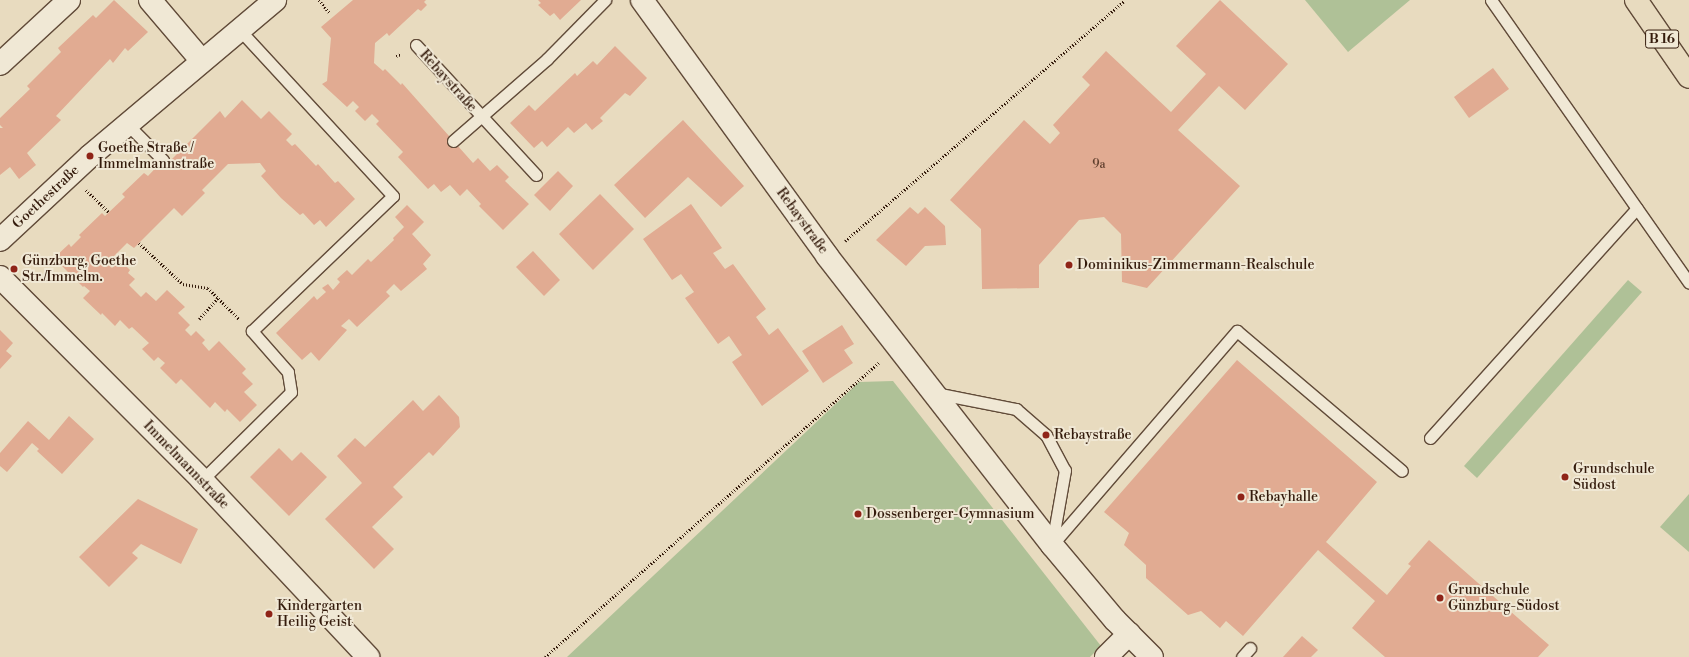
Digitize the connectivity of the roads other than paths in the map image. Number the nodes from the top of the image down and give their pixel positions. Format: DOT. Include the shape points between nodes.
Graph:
graph roads {
  1 [pos="69,0"];
  2 [pos="150,0"];
  3 [pos="275,0"];
  4 [pos="605,0"];
  5 [pos="642,0"];
  6 [pos="1492,0"];
  7 [pos="1636,0"];
  8 [pos="239,29"];
  9 [pos="416,46"];
  10 [pos="202,61"];
  11 [pos="0,64"];
  12 [pos="1689,77"];
  13 [pos="481,117"];
  14 [pos="127,124"];
  15 [pos="453,141"];
  16 [pos="164,160"];
  17 [pos="536,175"];
  18 [pos="1637,208"];
  19 [pos="0,240"];
  20 [pos="0,277"];
  21 [pos="1689,283"];
  22 [pos="934,393"];
  23 [pos="1430,438"];
  24 [pos="1402,471"];
  25 [pos="202,480"];
  26 [pos="1052,544"];
  27 [pos="1129,634"];
  28 [pos="1250,648"];
  29 [pos="368,657"];
  30 [pos="1106,657"];
  31 [pos="1152,657"];
  32 [pos="1242,657"];
  1 -- 11 [label="street"];
  2 -- 10 [label="street"];
  3 -- 8 [label="street, Goethestraße"];
  4 -- 13 [label="lane, Rebaystraße" via="547,59"];
  5 -- 22 [label="street, Rebaystraße" via="827,256"];
  6 -- 18 [label="lane"];
  7 -- 12 [label="main road, B 16"];
  8 -- 10 [label="street, Goethestraße"];
  8 -- 25 [label="lane" via="393,196 252,332 288,372 291,392"];
  9 -- 13 [label="lane, Rebaystraße"];
  10 -- 14 [label="street, Goethestraße"];
  13 -- 15 [label="lane"];
  13 -- 17 [label="lane, Rebaystraße"];
  14 -- 16 [label="lane"];
  14 -- 19 [label="street, Goethestraße"];
  18 -- 21 [label="lane"];
  18 -- 23 [label="lane"];
  20 -- 25 [label="street, Immelmannstraße"];
  22 -- 26 [label="street, Rebaystraße"];
  22 -- 26 [label="lane" via="1016,409 1046,435 1065,470"];
  24 -- 26 [label="lane" via="1237,331"];
  25 -- 29 [label="street, Immelmannstraße"];
  26 -- 27 [label="street, Rebaystraße"];
  27 -- 30 [label="street"];
  27 -- 31 [label="street, Rebaystraße"];
  28 -- 32 [label="lane"];
}
